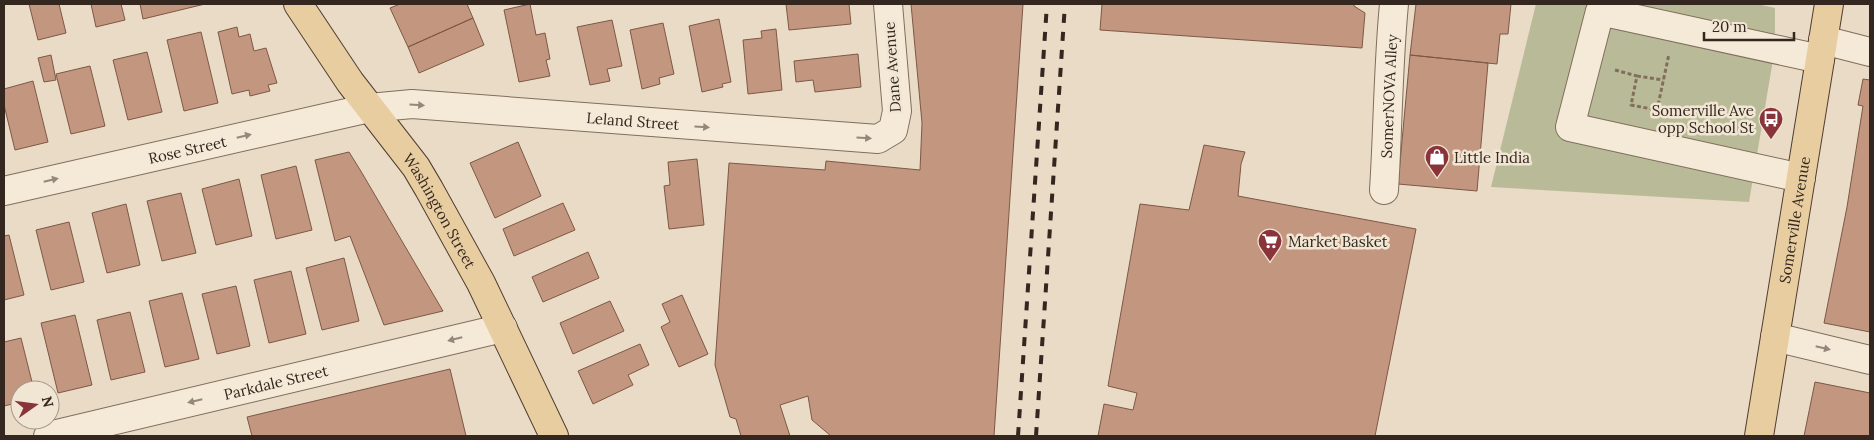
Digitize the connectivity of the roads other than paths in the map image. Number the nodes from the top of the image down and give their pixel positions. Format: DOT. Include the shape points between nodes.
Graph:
graph roads {
  1 [pos="298,4"];
  2 [pos="888,4"];
  3 [pos="1394,4"];
  4 [pos="1829,4"];
  5 [pos="1822,49"];
  6 [pos="1870,52"];
  7 [pos="369,108"];
  8 [pos="893,130"];
  9 [pos="1801,178"];
  10 [pos="1384,190"];
  11 [pos="4,191"];
  12 [pos="503,328"];
  13 [pos="1775,336"];
  14 [pos="1870,360"];
  15 [pos="48,436"];
  16 [pos="554,436"];
  17 [pos="1759,436"];
  1 -- 7 [label="main road, Washington Street"];
  2 -- 8 [label="street, Dane Avenue" via="898,111"];
  3 -- 10 [label="street, SomerNOVA Alley"];
  4 -- 5 [label="main road, Somerville Avenue"];
  5 -- 6 [label="street"];
  5 -- 9 [label="main road, Somerville Avenue"];
  5 -- 9 [label="street" via="1674,27 1600,11 1570,127"];
  7 -- 8 [label="street, Leland Street, one-way" via="412,104 878,139"];
  11 -- 7 [label="street, Rose Street, one-way"];
  7 -- 12 [label="main road, Washington Street" via="419,171"];
  9 -- 13 [label="main road, Somerville Avenue"];
  12 -- 15 [label="street, Parkdale Street, one-way"];
  12 -- 16 [label="main road, Washington Street"];
  13 -- 14 [label="street, one-way"];
  13 -- 17 [label="main road, Somerville Avenue"];
}
